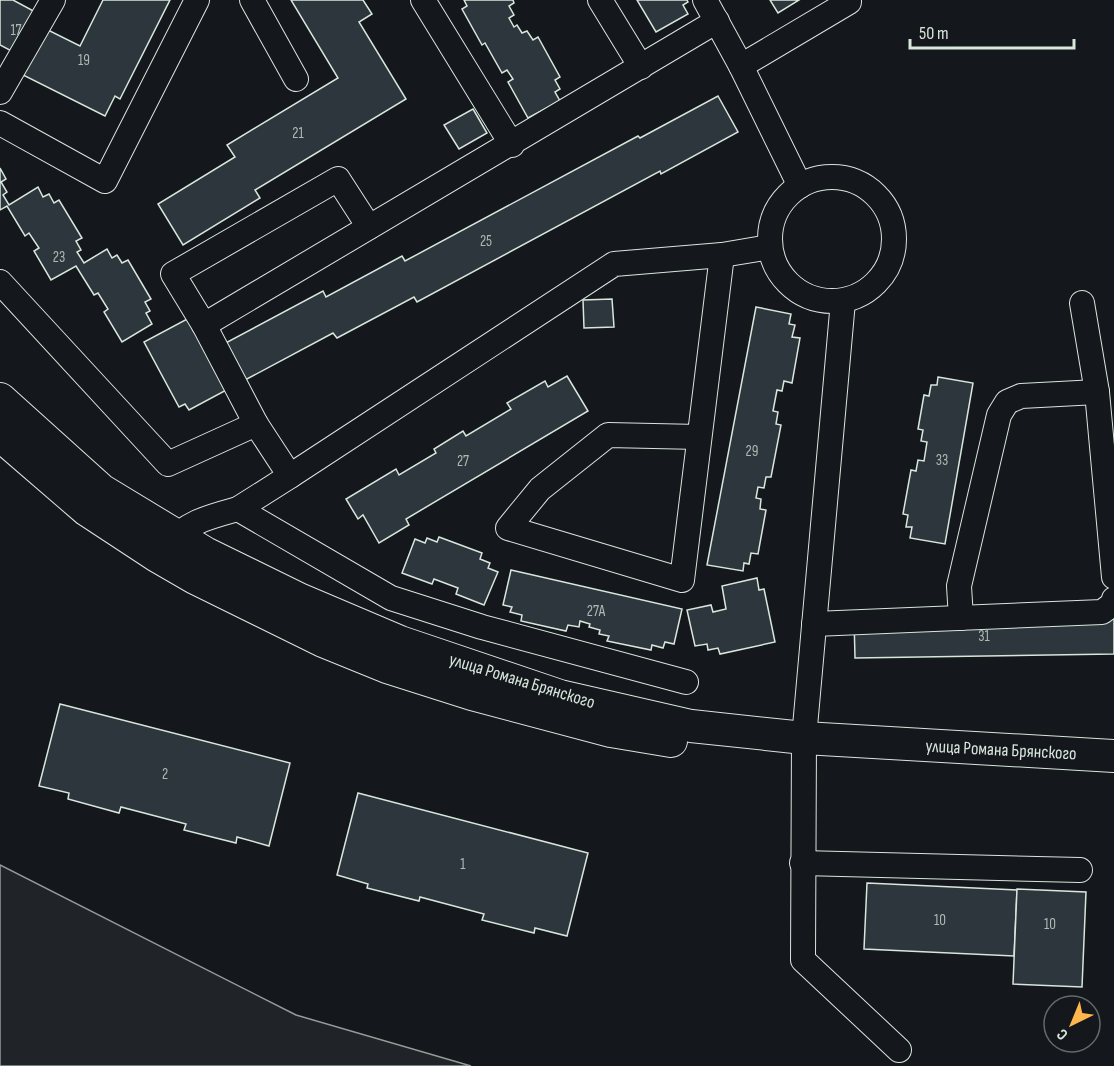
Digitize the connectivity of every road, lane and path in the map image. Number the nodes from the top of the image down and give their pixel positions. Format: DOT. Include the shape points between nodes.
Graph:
graph roads {
  1 [pos="53,0"];
  2 [pos="197,0"];
  3 [pos="252,0"];
  4 [pos="423,0"];
  5 [pos="600,0"];
  6 [pos="705,0"];
  7 [pos="849,0"];
  8 [pos="717,21"];
  9 [pos="741,66"];
  10 [pos="641,67"];
  11 [pos="296,79"];
  12 [pos="0,92"];
  13 [pos="0,123"];
  14 [pos="512,144"];
  15 [pos="801,186"];
  16 [pos="369,227"];
  17 [pos="770,247"];
  18 [pos="722,255"];
  19 [pos="0,282"];
  20 [pos="843,301"];
  21 [pos="1082,303"];
  22 [pos="204,325"];
  23 [pos="1097,392"];
  24 [pos="0,399"];
  25 [pos="256,424"];
  26 [pos="0,435"];
  27 [pos="699,437"];
  28 [pos="290,476"];
  29 [pos="238,509"];
  30 [pos="166,546"];
  31 [pos="1114,577"];
  32 [pos="1114,599"];
  33 [pos="961,618"];
  34 [pos="813,624"];
  35 [pos="686,682"];
  36 [pos="804,747"];
  37 [pos="1114,756"];
  38 [pos="1114,774"];
  39 [pos="802,863"];
  40 [pos="1080,870"];
  41 [pos="899,1050"];
  1 -- 12 [label="lane"];
  2 -- 13 [label="lane" via="105,181"];
  3 -- 11 [label="lane"];
  4 -- 14 [label="lane"];
  5 -- 10 [label="lane"];
  6 -- 8 [label="lane"];
  7 -- 9 [label="lane"];
  8 -- 9 [label="lane"];
  8 -- 10 [label="lane"];
  9 -- 15 [label="lane"];
  10 -- 14 [label="lane"];
  14 -- 16 [label="lane"];
  15 -- 17 [label="lane" via="779,207 771,226"];
  15 -- 20 [label="lane" via="831,177 852,180 870,190 884,206 892,225 894,245 889,264 878,281 862,294"];
  16 -- 22 [label="lane"];
  16 -- 22 [label="lane" via="338,179 173,274"];
  17 -- 18 [label="lane"];
  17 -- 20 [label="lane" via="787,283 804,295 823,301"];
  18 -- 27 [label="lane"];
  18 -- 28 [label="lane" via="614,264"];
  19 -- 25 [label="lane" via="168,464"];
  20 -- 34 [label="lane"];
  21 -- 23 [label="lane"];
  22 -- 25 [label="lane"];
  23 -- 31 [label="lane"];
  23 -- 33 [label="lane" via="1021,396 1007,402 999,415 960,586"];
  24 -- 30 [label="main road, улица Романа Брянского"];
  25 -- 28 [label="lane"];
  26 -- 30 [label="main road, улица Романа Брянского" via="87,510"];
  27 -- 27 [label="lane" via="682,580 508,528 540,489 608,435"];
  28 -- 29 [label="lane"];
  29 -- 30 [label="lane" via="200,520"];
  29 -- 35 [label="lane" via="391,598"];
  30 -- 36 [label="main road, улица Романа Брянского" via="195,578 323,641 387,667 472,694 611,731 694,745"];
  32 -- 33 [label="lane" via="1102,612"];
  33 -- 34 [label="lane"];
  34 -- 36 [label="lane"];
  36 -- 37 [label="main road, улица Романа Брянского"];
  36 -- 38 [label="main road, улица Романа Брянского"];
  36 -- 39 [label="lane"];
  39 -- 40 [label="lane"];
  39 -- 41 [label="lane" via="803,960"];
}
